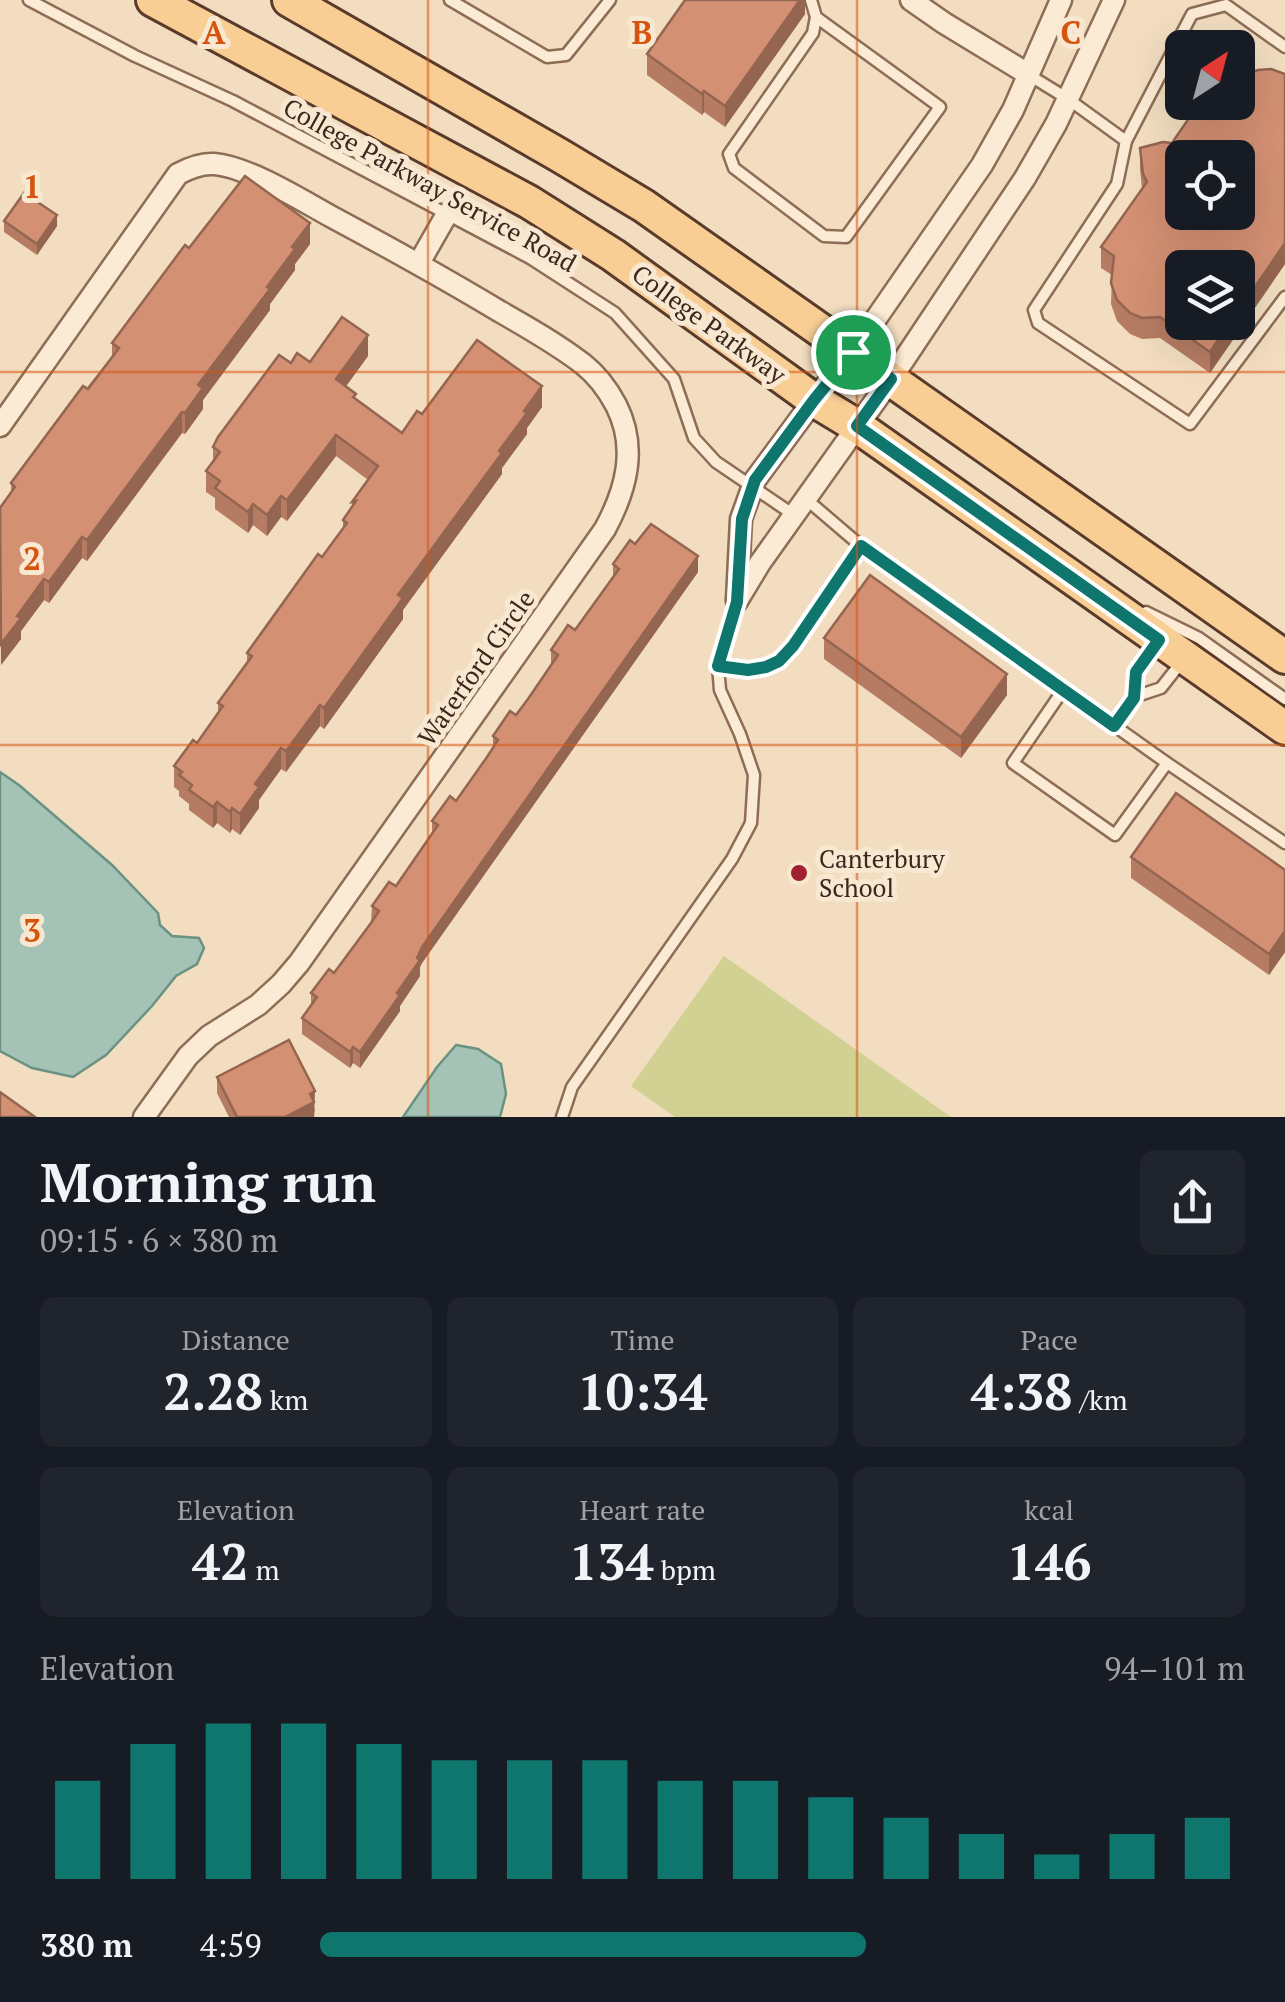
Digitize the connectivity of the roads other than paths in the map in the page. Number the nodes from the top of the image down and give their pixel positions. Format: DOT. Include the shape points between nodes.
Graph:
graph roads {
  1 [pos="29,0"];
  2 [pos="153,0"];
  3 [pos="289,0"];
  4 [pos="450,0"];
  5 [pos="610,0"];
  6 [pos="811,0"];
  7 [pos="911,0"];
  8 [pos="1061,0"];
  9 [pos="1114,0"];
  10 [pos="816,17"];
  11 [pos="1285,47"];
  12 [pos="1028,74"];
  13 [pos="1068,99"];
  14 [pos="1126,141"];
  15 [pos="447,214"];
  16 [pos="418,264"];
  17 [pos="1285,297"];
  18 [pos="853,352"];
  19 [pos="891,379"];
  20 [pos="814,400"];
  21 [pos="0,426"];
  22 [pos="857,426"];
  23 [pos="752,488"];
  24 [pos="800,507"];
  25 [pos="861,546"];
  26 [pos="1064,572"];
  27 [pos="737,602"];
  28 [pos="1171,649"];
  29 [pos="1285,656"];
  30 [pos="718,666"];
  31 [pos="1063,690"];
  32 [pos="1134,698"];
  33 [pos="1285,699"];
  34 [pos="1114,726"];
  35 [pos="1285,728"];
  36 [pos="1167,764"];
  37 [pos="1285,844"];
  38 [pos="144,1117"];
  39 [pos="562,1117"];
  1 -- 15 [label="lane, College Parkway Service Road"];
  2 -- 20 [label="main road, College Parkway" via="530,202"];
  3 -- 18 [label="main road" via="644,206"];
  4 -- 5 [label="lane" via="547,58 566,54"];
  6 -- 10 [label="lane"];
  7 -- 12 [label="street"];
  8 -- 12 [label="street"];
  9 -- 13 [label="street"];
  10 -- 10 [label="lane" via="813,33 730,154 734,168 824,236 846,237 940,107"];
  11 -- 14 [label="lane" via="1226,4 1192,14"];
  12 -- 13 [label="lane"];
  12 -- 18 [label="street" via="999,138"];
  13 -- 14 [label="lane"];
  13 -- 19 [label="street" via="1025,178"];
  14 -- 17 [label="lane" via="1116,184 1034,310 1038,322 1190,424"];
  15 -- 16 [label="street"];
  15 -- 23 [label="lane, College Parkway Service Road" via="615,313 674,379 694,438"];
  16 -- 21 [label="street, Waterford Circle" via="241,171 193,166 164,192"];
  16 -- 38 [label="street, Waterford Circle" via="535,332 602,383 618,408 627,443 620,501 299,963 258,1005 188,1056"];
  18 -- 19 [label="main road"];
  18 -- 20 [label="street"];
  19 -- 22 [label="street"];
  19 -- 29 [label="main road"];
  20 -- 22 [label="main road, College Parkway"];
  20 -- 23 [label="street"];
  22 -- 24 [label="street"];
  22 -- 26 [label="main road, College Parkway"];
  23 -- 24 [label="lane, College Parkway Service Road"];
  23 -- 27 [label="street" via="742,519"];
  24 -- 25 [label="lane, College Parkway Service Road"];
  24 -- 27 [label="street"];
  25 -- 30 [label="lane" via="779,661 748,670"];
  25 -- 31 [label="lane, College Parkway Service Road"];
  26 -- 28 [label="main road, College Parkway"];
  26 -- 33 [label="lane" via="1199,638"];
  27 -- 30 [label="lane"];
  28 -- 32 [label="lane" via="1136,672"];
  28 -- 32 [label="lane" via="1161,688"];
  28 -- 35 [label="main road, College Parkway"];
  30 -- 39 [label="lane" via="720,690 754,775 751,823 572,1087"];
  31 -- 34 [label="lane, College Parkway Service Road"];
  31 -- 36 [label="lane" via="1013,762 1116,836"];
  32 -- 34 [label="lane"];
  34 -- 36 [label="lane, College Parkway Service Road"];
  36 -- 37 [label="lane, College Parkway Service Road"];
}
